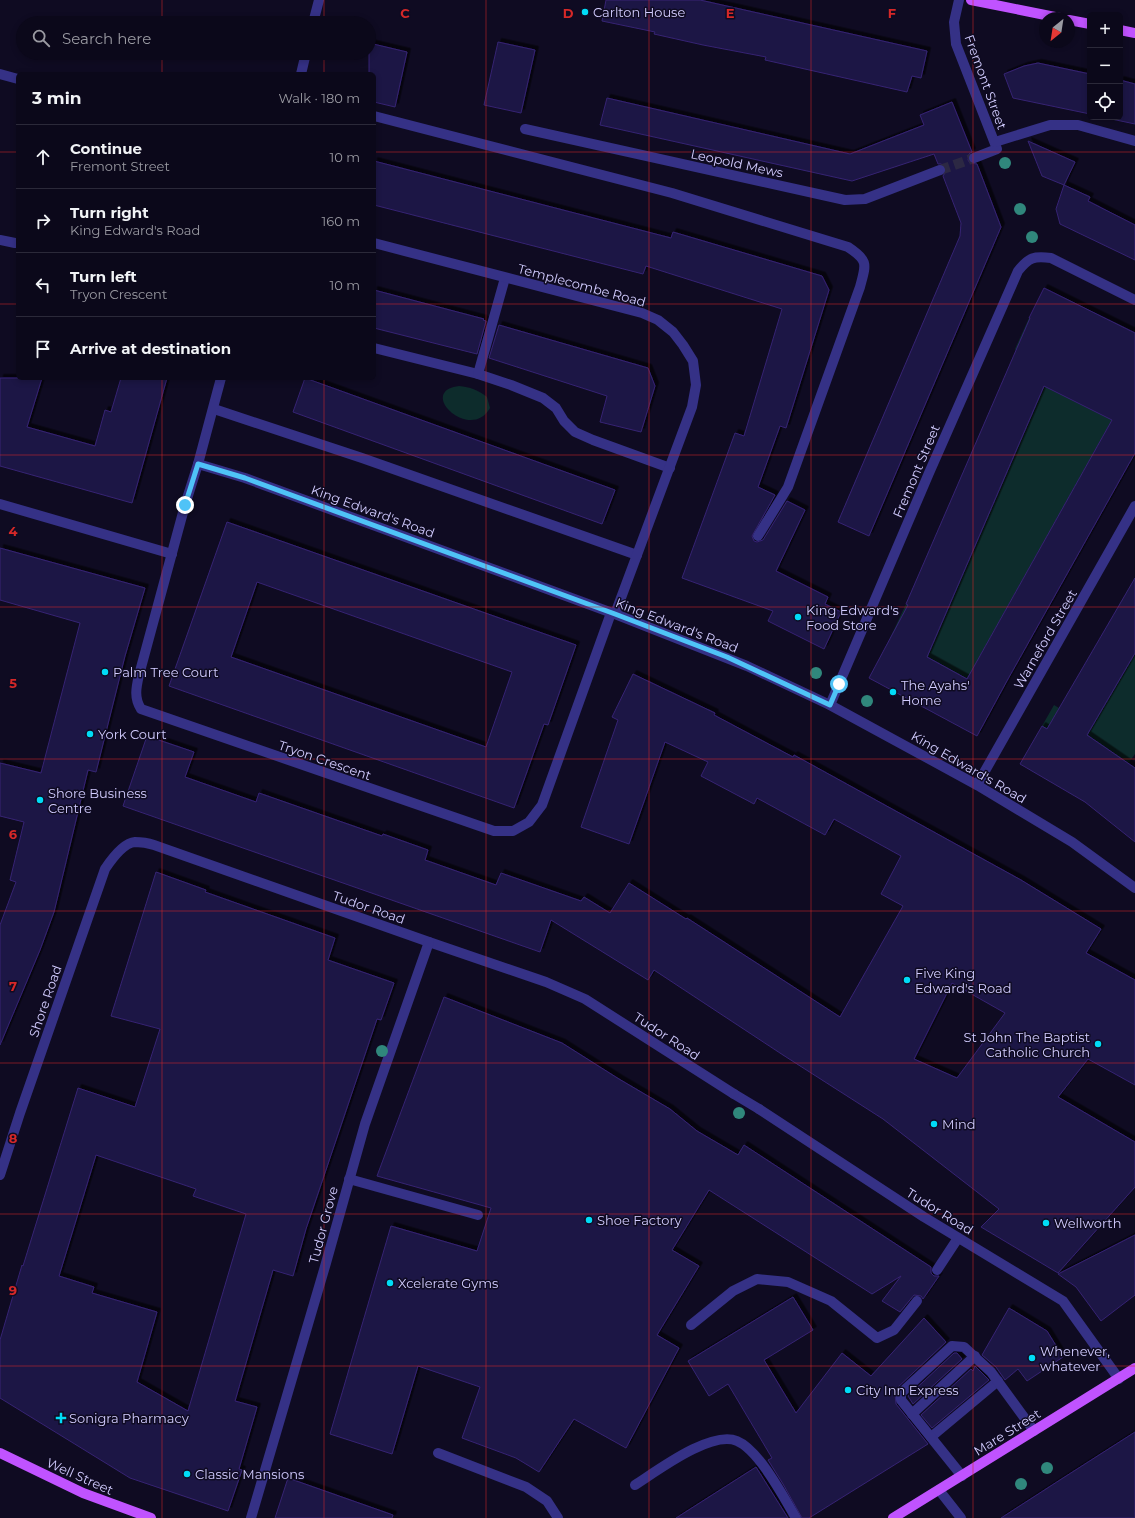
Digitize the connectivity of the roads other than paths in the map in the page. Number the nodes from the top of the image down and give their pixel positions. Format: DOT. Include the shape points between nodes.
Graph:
graph roads {
  1 [pos="319,0"];
  2 [pos="959,0"];
  3 [pos="971,0"];
  4 [pos="1039,14"];
  5 [pos="315,16"];
  6 [pos="1075,21"];
  7 [pos="1087,23"];
  8 [pos="1123,31"];
  9 [pos="1135,33"];
  10 [pos="304,60"];
  11 [pos="301,72"];
  12 [pos="0,74"];
  13 [pos="16,78"];
  14 [pos="376,117"];
  15 [pos="525,129"];
  16 [pos="1135,141"];
  17 [pos="996,146"];
  18 [pos="974,158"];
  19 [pos="940,170"];
  20 [pos="0,240"];
  21 [pos="15,243"];
  22 [pos="376,244"];
  23 [pos="505,278"];
  24 [pos="1135,300"];
  25 [pos="376,348"];
  26 [pos="478,374"];
  27 [pos="221,380"];
  28 [pos="214,409"];
  29 [pos="198,464"];
  30 [pos="670,468"];
  31 [pos="0,504"];
  32 [pos="1135,506"];
  33 [pos="758,536"];
  34 [pos="172,554"];
  35 [pos="637,555"];
  36 [pos="613,613"];
  37 [pos="830,705"];
  38 [pos="978,785"];
  39 [pos="130,844"];
  40 [pos="1135,888"];
  41 [pos="429,942"];
  42 [pos="0,1175"];
  43 [pos="349,1179"];
  44 [pos="478,1214"];
  45 [pos="958,1238"];
  46 [pos="937,1270"];
  47 [pos="917,1301"];
  48 [pos="691,1325"];
  49 [pos="975,1356"];
  50 [pos="1135,1368"];
  51 [pos="1119,1379"];
  52 [pos="998,1381"];
  53 [pos="912,1414"];
  54 [pos="1034,1431"];
  55 [pos="931,1437"];
  56 [pos="0,1453"];
  57 [pos="438,1453"];
  58 [pos="962,1476"];
  59 [pos="635,1485"];
  60 [pos="939,1490"];
  61 [pos="151,1518"];
  62 [pos="251,1518"];
  63 [pos="558,1518"];
  64 [pos="796,1518"];
  65 [pos="893,1518"];
  66 [pos="961,1518"];
  1 -- 5 [label="street"];
  2 -- 17 [label="street, Fremont Street" via="954,22 956,44"];
  3 -- 4 [label="main road"];
  6 -- 7 [label="main road"];
  8 -- 9 [label="main road"];
  10 -- 11 [label="street"];
  12 -- 13 [label="street"];
  14 -- 33 [label="street" via="672,193 848,246 860,255 865,268 860,287 805,444 788,487"];
  15 -- 19 [label="street, Leopold Mews" via="845,200 865,199"];
  16 -- 17 [label="street" via="1078,125 1050,125"];
  17 -- 18 [label="street"];
  20 -- 21 [label="street"];
  22 -- 23 [label="street, Templecombe Road"];
  23 -- 26 [label="street"];
  23 -- 30 [label="street, Templecombe Road" via="642,313 658,320 673,332 693,361 696,385 692,407"];
  24 -- 37 [label="street, Fremont Street" via="1051,258 1030,258 1018,271"];
  25 -- 26 [label="street"];
  26 -- 30 [label="street" via="543,398 556,408 575,432"];
  27 -- 28 [label="street, Tryon Crescent"];
  28 -- 29 [label="street, Tryon Crescent"];
  28 -- 35 [label="street"];
  29 -- 34 [label="street, Tryon Crescent"];
  29 -- 36 [label="street, King Edward's Road" via="245,478"];
  30 -- 35 [label="street, Templecombe Road"];
  31 -- 34 [label="street"];
  32 -- 38 [label="street, Warneford Street"];
  34 -- 36 [label="street, Tryon Crescent" via="136,690 137,703 141,710 494,831 513,831 529,822 542,805"];
  35 -- 36 [label="street, Templecombe Road"];
  36 -- 37 [label="street, King Edward's Road" via="727,657"];
  37 -- 38 [label="street, King Edward's Road"];
  38 -- 40 [label="street, King Edward's Road" via="1072,842"];
  39 -- 41 [label="street, Tudor Road" via="134,842 154,845"];
  39 -- 42 [label="street, Shore Road" via="112,858 105,869"];
  41 -- 43 [label="street, Tudor Grove" via="365,1124"];
  41 -- 45 [label="street, Tudor Road" via="546,982 585,999"];
  43 -- 44 [label="street"];
  43 -- 62 [label="street, Tudor Grove"];
  45 -- 46 [label="street"];
  45 -- 51 [label="street, Tudor Road" via="1063,1301"];
  47 -- 48 [label="street" via="894,1330 877,1338 831,1301 788,1282 757,1279 733,1291"];
  49 -- 52 [label="street"];
  49 -- 53 [label="street"];
  49 -- 53 [label="street" via="964,1347 952,1346 902,1393 901,1400"];
  50 -- 51 [label="main road, Mare Street"];
  51 -- 54 [label="main road, Mare Street"];
  52 -- 54 [label="street"];
  52 -- 55 [label="street"];
  53 -- 55 [label="street"];
  54 -- 58 [label="main road, Mare Street"];
  55 -- 58 [label="street"];
  56 -- 61 [label="main road, Well Street" via="83,1493"];
  57 -- 63 [label="street" via="526,1487 547,1501"];
  58 -- 60 [label="main road, Mare Street"];
  59 -- 64 [label="street" via="696,1447 721,1440 735,1440 748,1448 757,1459"];
  60 -- 65 [label="main road, Mare Street"];
  60 -- 66 [label="street"];
}
